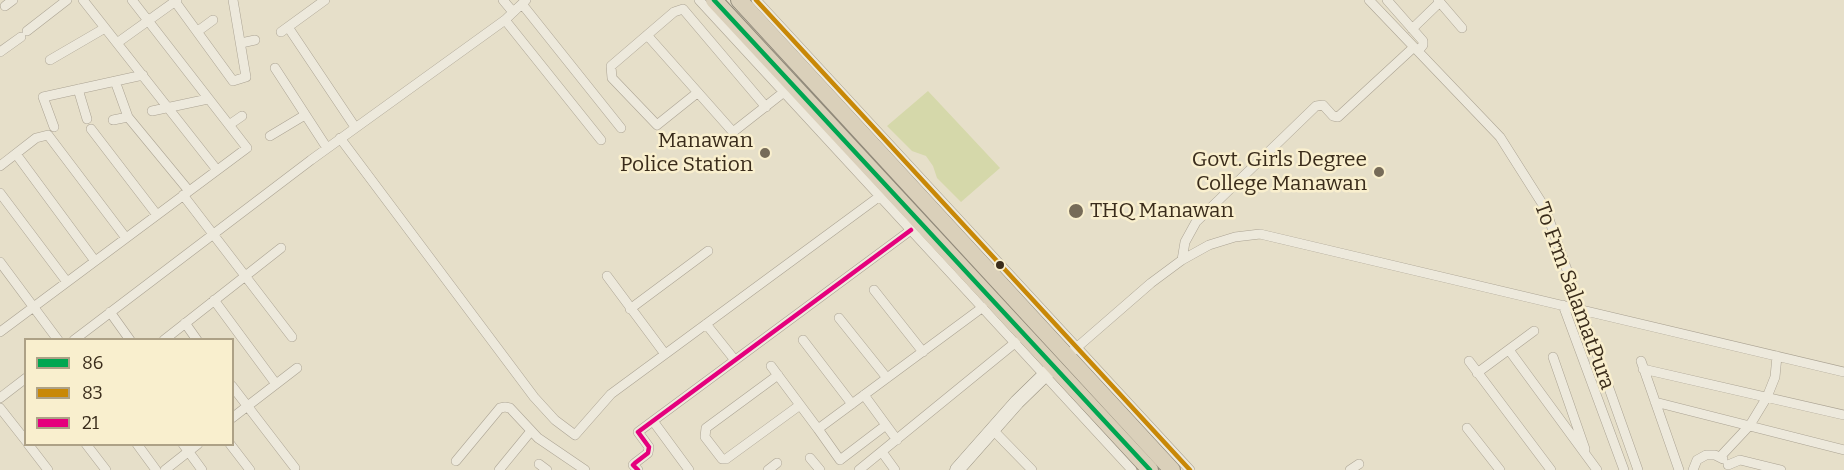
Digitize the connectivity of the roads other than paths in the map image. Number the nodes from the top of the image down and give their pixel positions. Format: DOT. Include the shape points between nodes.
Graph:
graph roads {
  1 [pos="67,0"];
  2 [pos="83,0"];
  3 [pos="132,0"];
  4 [pos="175,0"];
  5 [pos="233,0"];
  6 [pos="325,0"];
  7 [pos="503,0"];
  8 [pos="699,0"];
  9 [pos="714,0"];
  10 [pos="739,0"];
  11 [pos="756,0"];
  12 [pos="1369,0"];
  13 [pos="1401,0"];
  14 [pos="1439,1"];
  15 [pos="524,2"];
  16 [pos="1390,4"];
  17 [pos="513,12"];
  18 [pos="213,20"];
  19 [pos="505,20"];
  20 [pos="148,21"];
  21 [pos="105,28"];
  22 [pos="1462,28"];
  23 [pos="1412,29"];
  24 [pos="198,31"];
  25 [pos="647,35"];
  26 [pos="255,40"];
  27 [pos="117,43"];
  28 [pos="241,43"];
  29 [pos="1416,49"];
  30 [pos="0,52"];
  31 [pos="50,60"];
  32 [pos="274,68"];
  33 [pos="142,75"];
  34 [pos="115,81"];
  35 [pos="826,85"];
  36 [pos="78,89"];
  37 [pos="784,92"];
  38 [pos="697,93"];
  39 [pos="208,99"];
  40 [pos="765,107"];
  41 [pos="167,108"];
  42 [pos="152,111"];
  43 [pos="305,115"];
  44 [pos="242,116"];
  45 [pos="128,117"];
  46 [pos="87,119"];
  47 [pos="113,120"];
  48 [pos="229,125"];
  49 [pos="54,127"];
  50 [pos="355,127"];
  51 [pos="621,128"];
  52 [pos="91,129"];
  53 [pos="270,136"];
  54 [pos="340,138"];
  55 [pos="601,140"];
  56 [pos="327,148"];
  57 [pos="16,154"];
  58 [pos="0,166"];
  59 [pos="217,170"];
  60 [pos="905,180"];
  61 [pos="186,193"];
  62 [pos="0,194"];
  63 [pos="886,194"];
  64 [pos="157,215"];
  65 [pos="911,230"];
  66 [pos="213,234"];
  67 [pos="126,238"];
  68 [pos="281,248"];
  69 [pos="708,251"];
  70 [pos="1182,260"];
  71 [pos="95,261"];
  72 [pos="0,262"];
  73 [pos="245,276"];
  74 [pos="607,276"];
  75 [pos="67,282"];
  76 [pos="874,290"];
  77 [pos="1019,295"];
  78 [pos="214,300"];
  79 [pos="1563,305"];
  80 [pos="34,307"];
  81 [pos="983,307"];
  82 [pos="630,309"];
  83 [pos="1578,309"];
  84 [pos="110,312"];
  85 [pos="839,318"];
  86 [pos="185,323"];
  87 [pos="706,324"];
  88 [pos="2,328"];
  89 [pos="1534,331"];
  90 [pos="292,337"];
  91 [pos="57,338"];
  92 [pos="75,338"];
  93 [pos="129,338"];
  94 [pos="165,338"];
  95 [pos="196,338"];
  96 [pos="802,340"];
  97 [pos="1016,342"];
  98 [pos="1509,350"];
  99 [pos="923,352"];
  100 [pos="665,354"];
  101 [pos="1777,356"];
  102 [pos="1553,357"];
  103 [pos="734,359"];
  104 [pos="1061,361"];
  105 [pos="1469,362"];
  106 [pos="771,366"];
  107 [pos="297,368"];
  108 [pos="1477,372"];
  109 [pos="1844,372"];
  110 [pos="778,375"];
  111 [pos="886,378"];
  112 [pos="24,380"];
  113 [pos="276,384"];
  114 [pos="234,388"];
  115 [pos="864,395"];
  116 [pos="1767,397"];
  117 [pos="0,398"];
  118 [pos="1655,402"];
  119 [pos="852,404"];
  120 [pos="800,405"];
  121 [pos="248,406"];
  122 [pos="0,408"];
  123 [pos="1844,415"];
  124 [pos="234,416"];
  125 [pos="653,420"];
  126 [pos="886,425"];
  127 [pos="1749,425"];
  128 [pos="1467,428"];
  129 [pos="818,429"];
  130 [pos="993,430"];
  131 [pos="531,431"];
  132 [pos="24,439"];
  133 [pos="897,440"];
  134 [pos="30,446"];
  135 [pos="88,446"];
  136 [pos="138,446"];
  137 [pos="232,446"];
  138 [pos="185,448"];
  139 [pos="1844,450"];
  140 [pos="882,452"];
  141 [pos="1720,456"];
  142 [pos="810,458"];
  143 [pos="1589,460"];
  144 [pos="456,461"];
  145 [pos="777,463"];
  146 [pos="1359,464"];
  147 [pos="1636,466"];
  148 [pos="1728,467"];
  149 [pos="295,468"];
  150 [pos="1623,469"];
  151 [pos="48,470"];
  152 [pos="106,470"];
  153 [pos="156,470"];
  154 [pos="165,470"];
  155 [pos="202,470"];
  156 [pos="250,470"];
  157 [pos="499,470"];
  158 [pos="585,470"];
  159 [pos="638,470"];
  160 [pos="689,470"];
  161 [pos="768,470"];
  162 [pos="820,470"];
  163 [pos="859,470"];
  164 [pos="896,470"];
  165 [pos="957,470"];
  166 [pos="1032,470"];
  167 [pos="1132,470"];
  168 [pos="1150,470"];
  169 [pos="1172,470"];
  170 [pos="1190,470"];
  171 [pos="1350,470"];
  172 [pos="1500,470"];
  173 [pos="1551,470"];
  174 [pos="1597,470"];
  175 [pos="1679,470"];
  176 [pos="1693,470"];
  177 [pos="1781,470"];
  1 -- 30 [label="street"];
  2 -- 21 [label="street"];
  3 -- 20 [label="street"];
  4 -- 20 [label="street"];
  4 -- 24 [label="street"];
  5 -- 28 [label="street"];
  6 -- 50 [label="street" via="285,29"];
  7 -- 17 [label="street"];
  8 -- 37 [label="street"];
  9 -- 63 [label="highway"];
  10 -- 35 [label="highway"];
  11 -- 35 [label="street"];
  12 -- 29 [label="street, To Frm SalamatPura"];
  13 -- 16 [label="street"];
  14 -- 22 [label="street"];
  14 -- 23 [label="street"];
  15 -- 17 [label="street"];
  15 -- 51 [label="street"];
  16 -- 23 [label="street"];
  17 -- 19 [label="street"];
  18 -- 24 [label="street"];
  19 -- 50 [label="street"];
  19 -- 55 [label="street"];
  20 -- 27 [label="street"];
  20 -- 39 [label="street"];
  21 -- 27 [label="street"];
  21 -- 31 [label="street"];
  23 -- 29 [label="street" via="1424,43"];
  24 -- 28 [label="street" via="234,81 246,77"];
  25 -- 38 [label="street"];
  25 -- 38 [label="street" via="612,64 612,78 657,125"];
  25 -- 40 [label="street" via="683,9"];
  26 -- 28 [label="street"];
  27 -- 33 [label="street"];
  29 -- 70 [label="street" via="1338,117 1323,105 1316,106 1196,222 1185,242"];
  29 -- 83 [label="street, To Frm SalamatPura" via="1500,137 1527,177 1545,208"];
  32 -- 43 [label="street"];
  33 -- 34 [label="street"];
  33 -- 41 [label="street"];
  34 -- 36 [label="street"];
  34 -- 45 [label="street"];
  35 -- 60 [label="highway"];
  35 -- 77 [label="street"];
  36 -- 46 [label="street"];
  36 -- 49 [label="street" via="43,97"];
  37 -- 40 [label="street"];
  37 -- 63 [label="street"];
  38 -- 40 [label="street" via="733,132"];
  39 -- 41 [label="street"];
  39 -- 48 [label="street"];
  41 -- 42 [label="street"];
  41 -- 59 [label="street"];
  43 -- 53 [label="street"];
  43 -- 56 [label="street"];
  44 -- 48 [label="street"];
  45 -- 47 [label="street"];
  45 -- 61 [label="street"];
  48 -- 59 [label="street" via="247,148"];
  50 -- 54 [label="street"];
  52 -- 64 [label="street"];
  54 -- 56 [label="street"];
  54 -- 100 [label="street" via="534,396 575,435 602,401"];
  56 -- 66 [label="street"];
  57 -- 58 [label="street"];
  57 -- 67 [label="street" via="36,138 48,135"];
  57 -- 71 [label="street"];
  59 -- 61 [label="street"];
  60 -- 63 [label="highway"];
  60 -- 77 [label="highway"];
  61 -- 64 [label="street"];
  61 -- 66 [label="street"];
  62 -- 75 [label="street"];
  63 -- 65 [label="street"];
  63 -- 87 [label="street"];
  63 -- 104 [label="highway"];
  64 -- 67 [label="street"];
  65 -- 81 [label="street"];
  65 -- 103 [label="street"];
  66 -- 73 [label="street"];
  66 -- 84 [label="street"];
  67 -- 71 [label="street"];
  68 -- 73 [label="street"];
  69 -- 82 [label="street"];
  70 -- 79 [label="street" via="1209,245 1260,234"];
  70 -- 104 [label="street"];
  71 -- 75 [label="street"];
  72 -- 80 [label="street"];
  73 -- 78 [label="street"];
  73 -- 90 [label="street"];
  74 -- 82 [label="street"];
  75 -- 80 [label="street"];
  76 -- 99 [label="street"];
  77 -- 104 [label="highway"];
  78 -- 86 [label="street"];
  78 -- 113 [label="street"];
  79 -- 83 [label="street"];
  79 -- 150 [label="street"];
  80 -- 88 [label="street"];
  80 -- 91 [label="street"];
  81 -- 97 [label="street"];
  81 -- 99 [label="street"];
  82 -- 100 [label="street"];
  83 -- 101 [label="street"];
  83 -- 147 [label="street, To Frm SalamatPura"];
  84 -- 92 [label="street"];
  84 -- 93 [label="street"];
  85 -- 111 [label="street"];
  86 -- 94 [label="street"];
  86 -- 95 [label="street"];
  87 -- 100 [label="street"];
  87 -- 103 [label="street"];
  89 -- 98 [label="street"];
  96 -- 119 [label="street"];
  97 -- 104 [label="street"];
  97 -- 133 [label="street"];
  98 -- 108 [label="street"];
  98 -- 143 [label="street"];
  99 -- 111 [label="street"];
  101 -- 109 [label="street"];
  101 -- 116 [label="street" via="1775,377"];
  102 -- 143 [label="street"];
  103 -- 125 [label="street"];
  104 -- 130 [label="street"];
  104 -- 167 [label="street"];
  104 -- 168 [label="highway"];
  104 -- 169 [label="highway"];
  104 -- 170 [label="street"];
  105 -- 108 [label="street"];
  106 -- 110 [label="street"];
  107 -- 113 [label="street"];
  108 -- 173 [label="street"];
  110 -- 120 [label="street"];
  110 -- 120 [label="street" via="706,428 705,437 726,459"];
  111 -- 115 [label="street"];
  112 -- 117 [label="street"];
  113 -- 121 [label="street"];
  114 -- 121 [label="street"];
  115 -- 119 [label="street"];
  115 -- 126 [label="street"];
  116 -- 118 [label="street" via="1642,365"];
  116 -- 123 [label="street"];
  116 -- 127 [label="street"];
  118 -- 127 [label="street"];
  118 -- 175 [label="street"];
  119 -- 129 [label="street"];
  120 -- 129 [label="street"];
  121 -- 124 [label="street"];
  121 -- 149 [label="street"];
  122 -- 132 [label="street"];
  125 -- 159 [label="street" via="638,432 649,447 648,453 633,465"];
  125 -- 160 [label="street"];
  126 -- 129 [label="street" via="840,460"];
  126 -- 133 [label="street"];
  127 -- 139 [label="street"];
  127 -- 141 [label="street"];
  128 -- 172 [label="street"];
  130 -- 165 [label="street"];
  130 -- 166 [label="street"];
  131 -- 144 [label="street" via="510,408 500,408"];
  131 -- 157 [label="street"];
  131 -- 158 [label="street"];
  133 -- 140 [label="street"];
  134 -- 151 [label="street"];
  135 -- 152 [label="street"];
  136 -- 153 [label="street"];
  137 -- 156 [label="street"];
  138 -- 154 [label="street"];
  138 -- 155 [label="street"];
  140 -- 163 [label="street"];
  140 -- 164 [label="street"];
  141 -- 148 [label="street"];
  141 -- 176 [label="street" via="1701,457"];
  142 -- 162 [label="street"];
  143 -- 174 [label="street"];
  145 -- 161 [label="street"];
  146 -- 171 [label="street"];
  147 -- 150 [label="street"];
  148 -- 177 [label="street" via="1740,460"];
}
